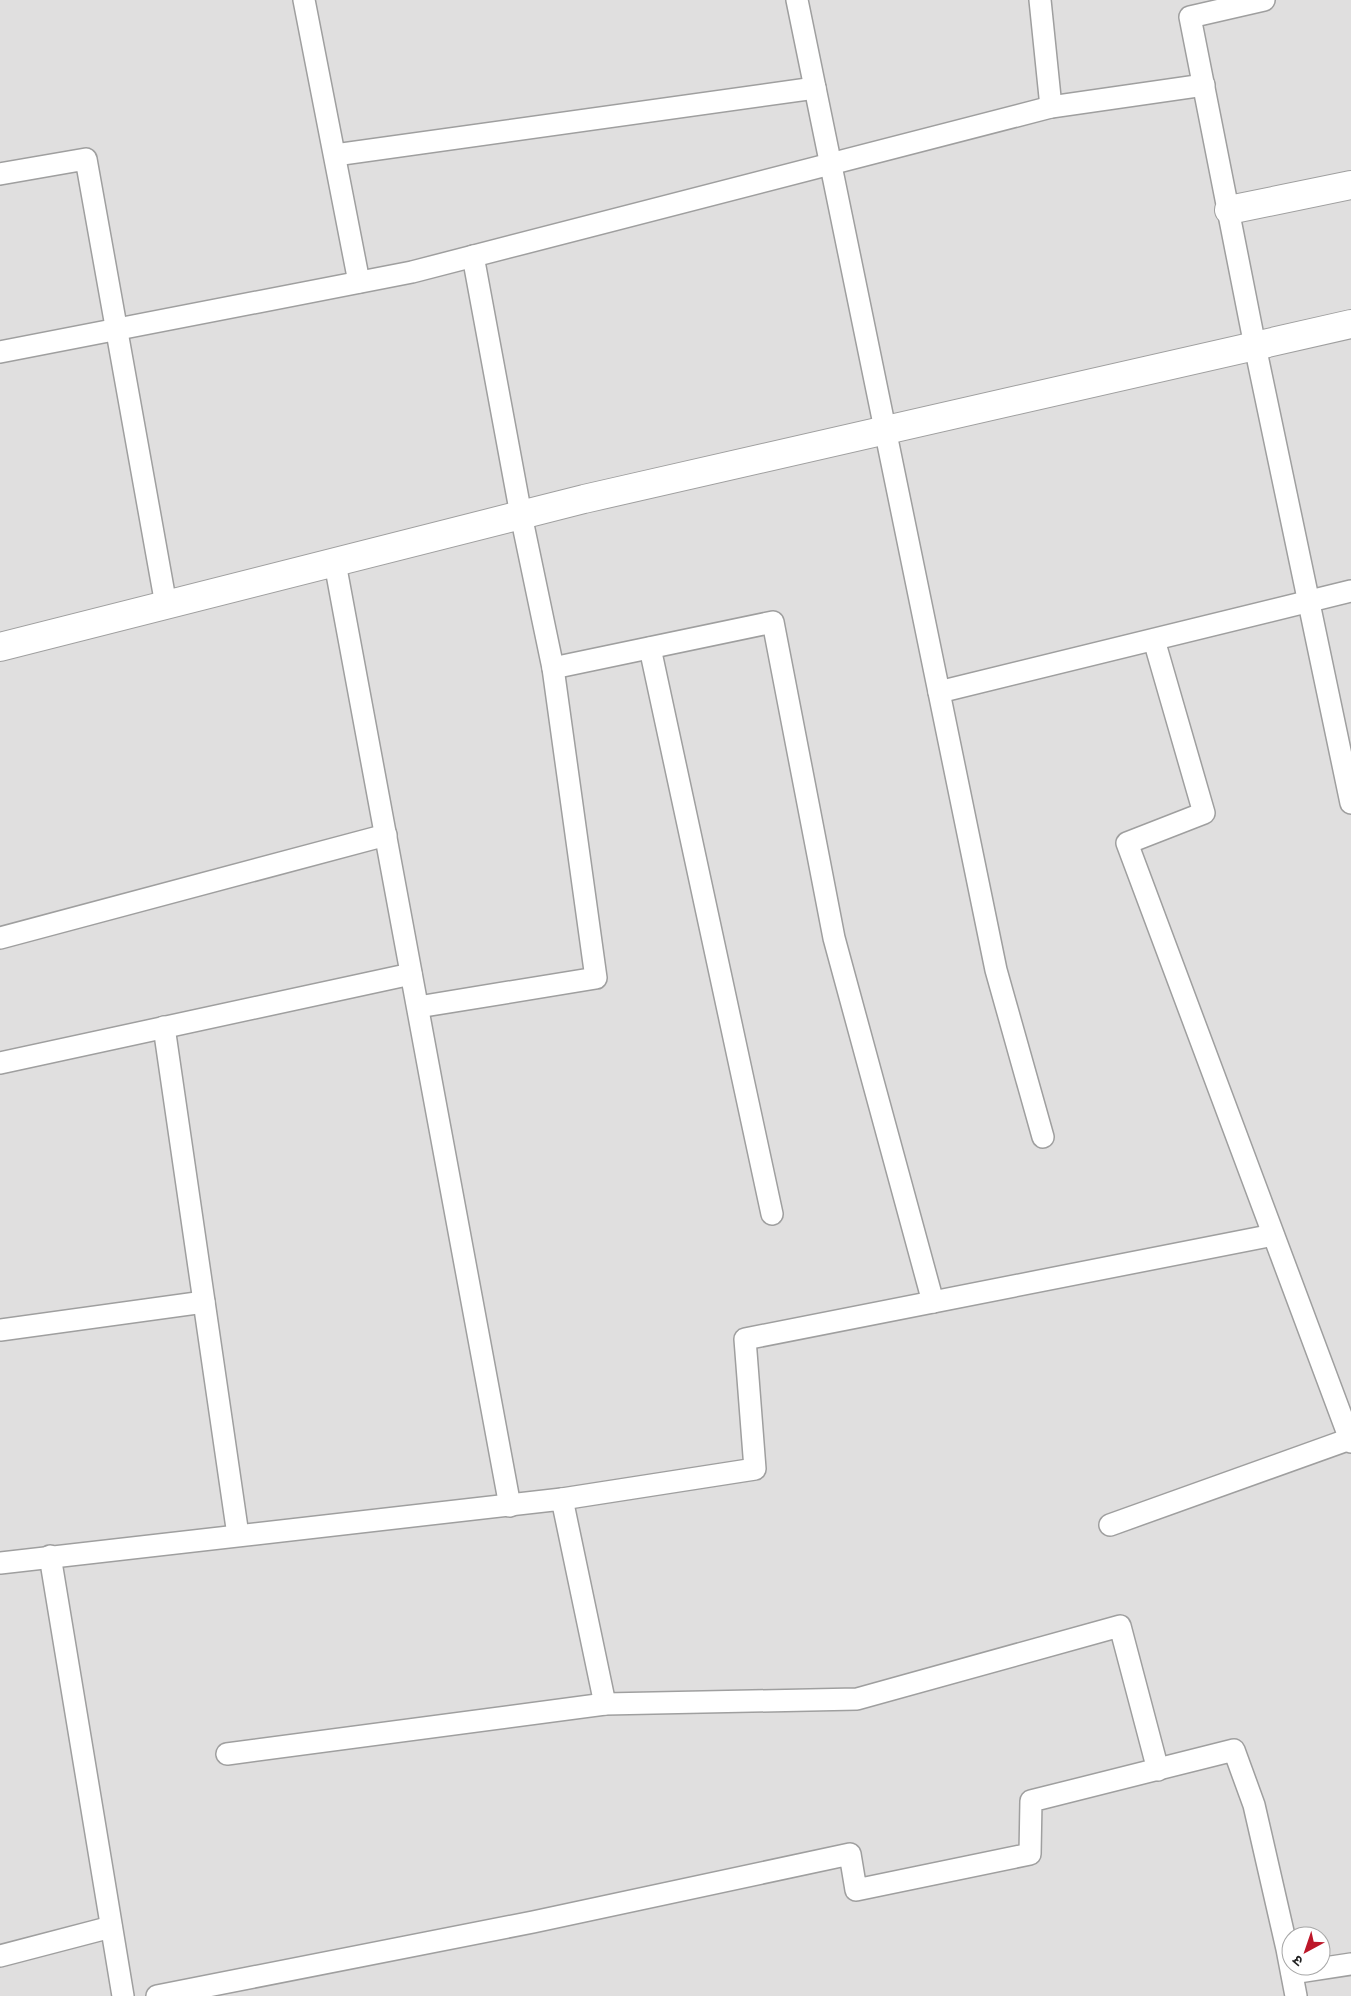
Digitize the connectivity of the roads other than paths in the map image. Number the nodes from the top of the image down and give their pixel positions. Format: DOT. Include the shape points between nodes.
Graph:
graph roads {
  1 [pos="304,0"];
  2 [pos="797,0"];
  3 [pos="1040,0"];
  4 [pos="1264,0"];
  5 [pos="1204,84"];
  6 [pos="814,88"];
  7 [pos="1051,107"];
  8 [pos="334,155"];
  9 [pos="830,164"];
  10 [pos="0,174"];
  11 [pos="1351,185"];
  12 [pos="1229,210"];
  13 [pos="474,256"];
  14 [pos="359,282"];
  15 [pos="1351,324"];
  16 [pos="116,329"];
  17 [pos="1255,346"];
  18 [pos="0,352"];
  19 [pos="884,431"];
  20 [pos="521,515"];
  21 [pos="335,563"];
  22 [pos="1351,591"];
  23 [pos="1309,601"];
  24 [pos="166,605"];
  25 [pos="1154,640"];
  26 [pos="0,647"];
  27 [pos="650,648"];
  28 [pos="553,668"];
  29 [pos="938,692"];
  30 [pos="1351,803"];
  31 [pos="386,835"];
  32 [pos="0,938"];
  33 [pos="412,974"];
  34 [pos="418,1007"];
  35 [pos="164,1027"];
  36 [pos="0,1063"];
  37 [pos="1042,1138"];
  38 [pos="772,1214"];
  39 [pos="1273,1235"];
  40 [pos="204,1302"];
  41 [pos="933,1302"];
  42 [pos="0,1330"];
  43 [pos="1350,1440"];
  44 [pos="562,1499"];
  45 [pos="510,1506"];
  46 [pos="1110,1525"];
  47 [pos="238,1536"];
  48 [pos="50,1556"];
  49 [pos="0,1563"];
  50 [pos="605,1704"];
  51 [pos="227,1754"];
  52 [pos="1158,1770"];
  53 [pos="1281,1926"];
  54 [pos="111,1927"];
  55 [pos="0,1956"];
  56 [pos="1351,1964"];
  57 [pos="1331,1967"];
  58 [pos="1293,1976"];
  59 [pos="123,1996"];
  60 [pos="157,1996"];
  61 [pos="1296,1996"];
  1 -- 8 [label="lane"];
  2 -- 6 [label="lane"];
  3 -- 7 [label="lane"];
  4 -- 5 [label="lane" via="1190,17"];
  5 -- 7 [label="lane"];
  5 -- 12 [label="lane"];
  6 -- 8 [label="lane"];
  6 -- 9 [label="lane"];
  7 -- 9 [label="lane"];
  8 -- 14 [label="lane"];
  9 -- 13 [label="lane"];
  9 -- 19 [label="lane"];
  10 -- 16 [label="lane" via="86,159"];
  11 -- 12 [label="street"];
  12 -- 17 [label="lane"];
  13 -- 14 [label="lane"];
  13 -- 20 [label="lane"];
  14 -- 16 [label="lane"];
  15 -- 17 [label="street"];
  16 -- 18 [label="lane"];
  16 -- 24 [label="lane"];
  17 -- 19 [label="street"];
  17 -- 23 [label="lane"];
  19 -- 20 [label="street"];
  19 -- 29 [label="lane"];
  20 -- 21 [label="street"];
  20 -- 28 [label="lane"];
  21 -- 24 [label="street"];
  21 -- 31 [label="lane"];
  22 -- 23 [label="lane"];
  23 -- 25 [label="lane"];
  23 -- 30 [label="lane"];
  24 -- 26 [label="street"];
  25 -- 29 [label="lane"];
  25 -- 39 [label="lane" via="1204,814 1127,844"];
  27 -- 28 [label="lane"];
  27 -- 38 [label="lane"];
  27 -- 41 [label="lane" via="773,622 834,938"];
  28 -- 34 [label="lane" via="596,978"];
  29 -- 37 [label="lane" via="996,970"];
  31 -- 32 [label="lane"];
  31 -- 33 [label="lane"];
  33 -- 34 [label="lane"];
  33 -- 35 [label="lane"];
  34 -- 45 [label="lane"];
  35 -- 36 [label="lane"];
  35 -- 40 [label="lane"];
  39 -- 41 [label="lane"];
  39 -- 43 [label="lane"];
  40 -- 42 [label="lane"];
  40 -- 47 [label="lane"];
  41 -- 44 [label="lane" via="745,1339 755,1469"];
  43 -- 46 [label="lane"];
  44 -- 45 [label="lane"];
  44 -- 50 [label="lane"];
  45 -- 47 [label="lane"];
  47 -- 48 [label="lane"];
  48 -- 49 [label="lane"];
  48 -- 54 [label="lane"];
  50 -- 51 [label="lane"];
  50 -- 52 [label="lane" via="857,1699 1120,1626"];
  52 -- 53 [label="lane" via="1234,1750 1254,1805"];
  52 -- 60 [label="lane" via="1030,1801 1030,1854 856,1890 850,1854 533,1922"];
  54 -- 55 [label="lane"];
  54 -- 59 [label="lane"];
  56 -- 57 [label="lane"];
  58 -- 61 [label="lane"];
}
